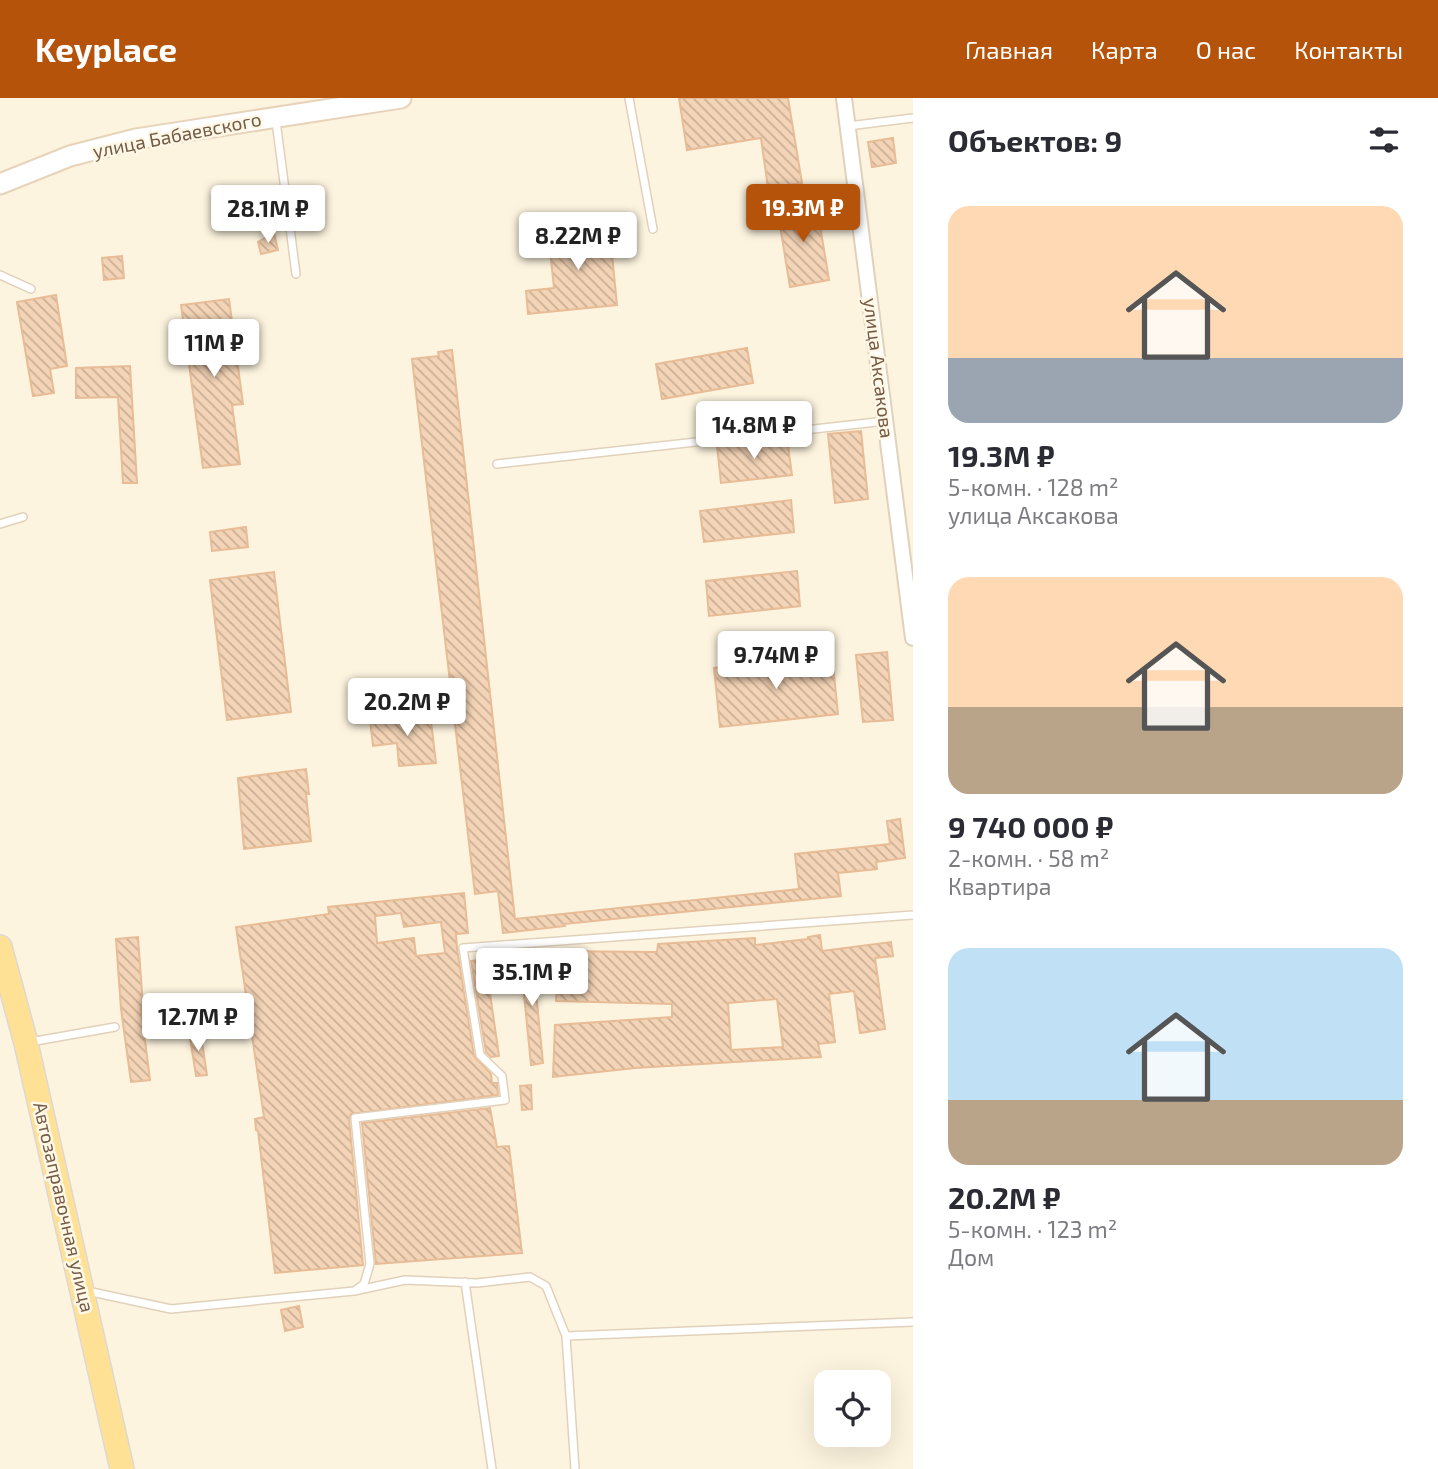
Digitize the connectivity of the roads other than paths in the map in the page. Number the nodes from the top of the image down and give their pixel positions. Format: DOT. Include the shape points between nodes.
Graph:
graph roads {
  1 [pos="401,98"];
  2 [pos="629,98"];
  3 [pos="844,98"];
  4 [pos="276,116"];
  5 [pos="913,118"];
  6 [pos="847,126"];
  7 [pos="0,184"];
  8 [pos="653,229"];
  9 [pos="296,274"];
  10 [pos="0,275"];
  11 [pos="32,289"];
  12 [pos="886,421"];
  13 [pos="497,464"];
  14 [pos="23,517"];
  15 [pos="0,524"];
  16 [pos="913,638"];
  17 [pos="913,915"];
  18 [pos="0,947"];
  19 [pos="115,1027"];
  20 [pos="26,1043"];
  21 [pos="465,1282"];
  22 [pos="83,1290"];
  23 [pos="354,1291"];
  24 [pos="913,1322"];
  25 [pos="566,1336"];
  26 [pos="122,1469"];
  27 [pos="492,1469"];
  28 [pos="575,1469"];
  1 -- 4 [label="main road, улица Бабаевского"];
  2 -- 8 [label="lane"];
  3 -- 6 [label="street, улица Аксакова"];
  4 -- 7 [label="main road, улица Бабаевского" via="136,139 70,156"];
  4 -- 9 [label="lane"];
  5 -- 6 [label="lane"];
  6 -- 12 [label="street, улица Аксакова"];
  10 -- 11 [label="lane"];
  12 -- 13 [label="lane"];
  12 -- 16 [label="street, улица Аксакова"];
  14 -- 15 [label="lane"];
  17 -- 23 [label="lane" via="463,948 480,1055 502,1076 505,1100 355,1118 370,1264 364,1284"];
  18 -- 20 [label="main road, Автозаправочная улица"];
  19 -- 20 [label="lane"];
  20 -- 22 [label="main road, Автозаправочная улица"];
  21 -- 23 [label="lane" via="405,1280"];
  21 -- 25 [label="lane" via="530,1277 546,1286"];
  21 -- 27 [label="lane"];
  22 -- 23 [label="lane" via="171,1309"];
  22 -- 26 [label="main road, Автозаправочная улица"];
  24 -- 25 [label="lane"];
  25 -- 28 [label="lane"];
}
